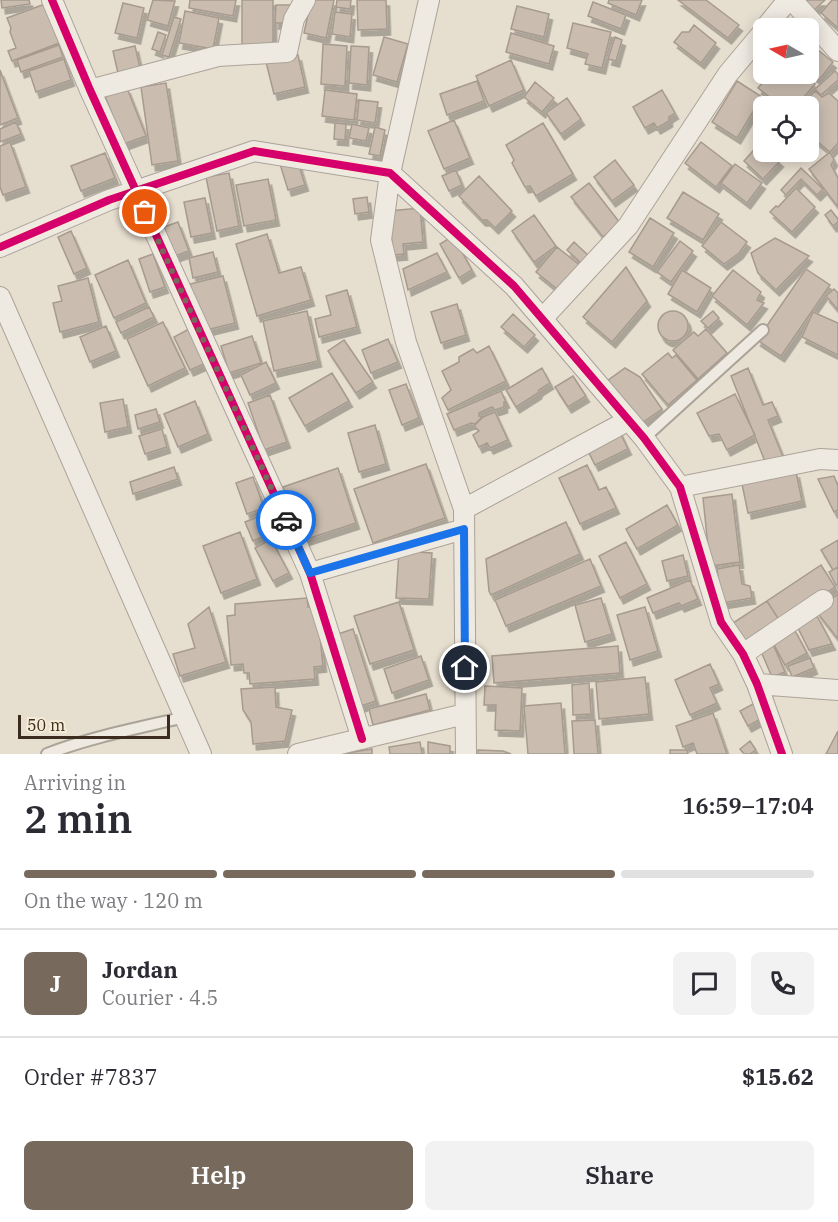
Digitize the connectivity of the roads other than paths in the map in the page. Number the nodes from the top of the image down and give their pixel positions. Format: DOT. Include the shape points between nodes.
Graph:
graph roads {
  1 [pos="52,0"];
  2 [pos="305,0"];
  3 [pos="429,0"];
  4 [pos="790,0"];
  5 [pos="774,18"];
  6 [pos="753,43"];
  7 [pos="838,51"];
  8 [pos="90,90"];
  9 [pos="390,173"];
  10 [pos="136,191"];
  11 [pos="0,247"];
  12 [pos="0,297"];
  13 [pos="542,319"];
  14 [pos="763,330"];
  15 [pos="629,420"];
  16 [pos="644,438"];
  17 [pos="838,460"];
  18 [pos="680,487"];
  19 [pos="464,509"];
  20 [pos="464,529"];
  21 [pos="310,573"];
  22 [pos="824,600"];
  23 [pos="743,654"];
  24 [pos="757,684"];
  25 [pos="838,690"];
  26 [pos="465,714"];
  27 [pos="185,717"];
  28 [pos="362,739"];
  29 [pos="47,754"];
  30 [pos="201,754"];
  31 [pos="298,754"];
  32 [pos="466,754"];
  33 [pos="782,754"];
  1 -- 8 [label="street"];
  2 -- 8 [label="street" via="294,19 287,52 218,56"];
  3 -- 9 [label="street"];
  4 -- 5 [label="street"];
  4 -- 7 [label="street"];
  6 -- 13 [label="street" via="728,74 628,226"];
  8 -- 10 [label="street"];
  9 -- 10 [label="street" via="254,151"];
  9 -- 13 [label="street" via="514,286"];
  9 -- 19 [label="street" via="381,240 406,342"];
  10 -- 11 [label="street"];
  10 -- 21 [label="street"];
  12 -- 27 [label="street"];
  13 -- 15 [label="street"];
  14 -- 16 [label="lane"];
  15 -- 16 [label="street"];
  15 -- 19 [label="street"];
  16 -- 18 [label="street"];
  17 -- 18 [label="street" via="820,459"];
  18 -- 23 [label="street" via="721,622"];
  19 -- 20 [label="street"];
  20 -- 21 [label="street"];
  20 -- 26 [label="street"];
  21 -- 28 [label="street"];
  22 -- 23 [label="street"];
  23 -- 24 [label="street"];
  24 -- 25 [label="street"];
  24 -- 33 [label="street"];
  26 -- 28 [label="street"];
  26 -- 32 [label="street"];
  27 -- 29 [label="lane"];
  27 -- 30 [label="street"];
  28 -- 31 [label="street"];
}
